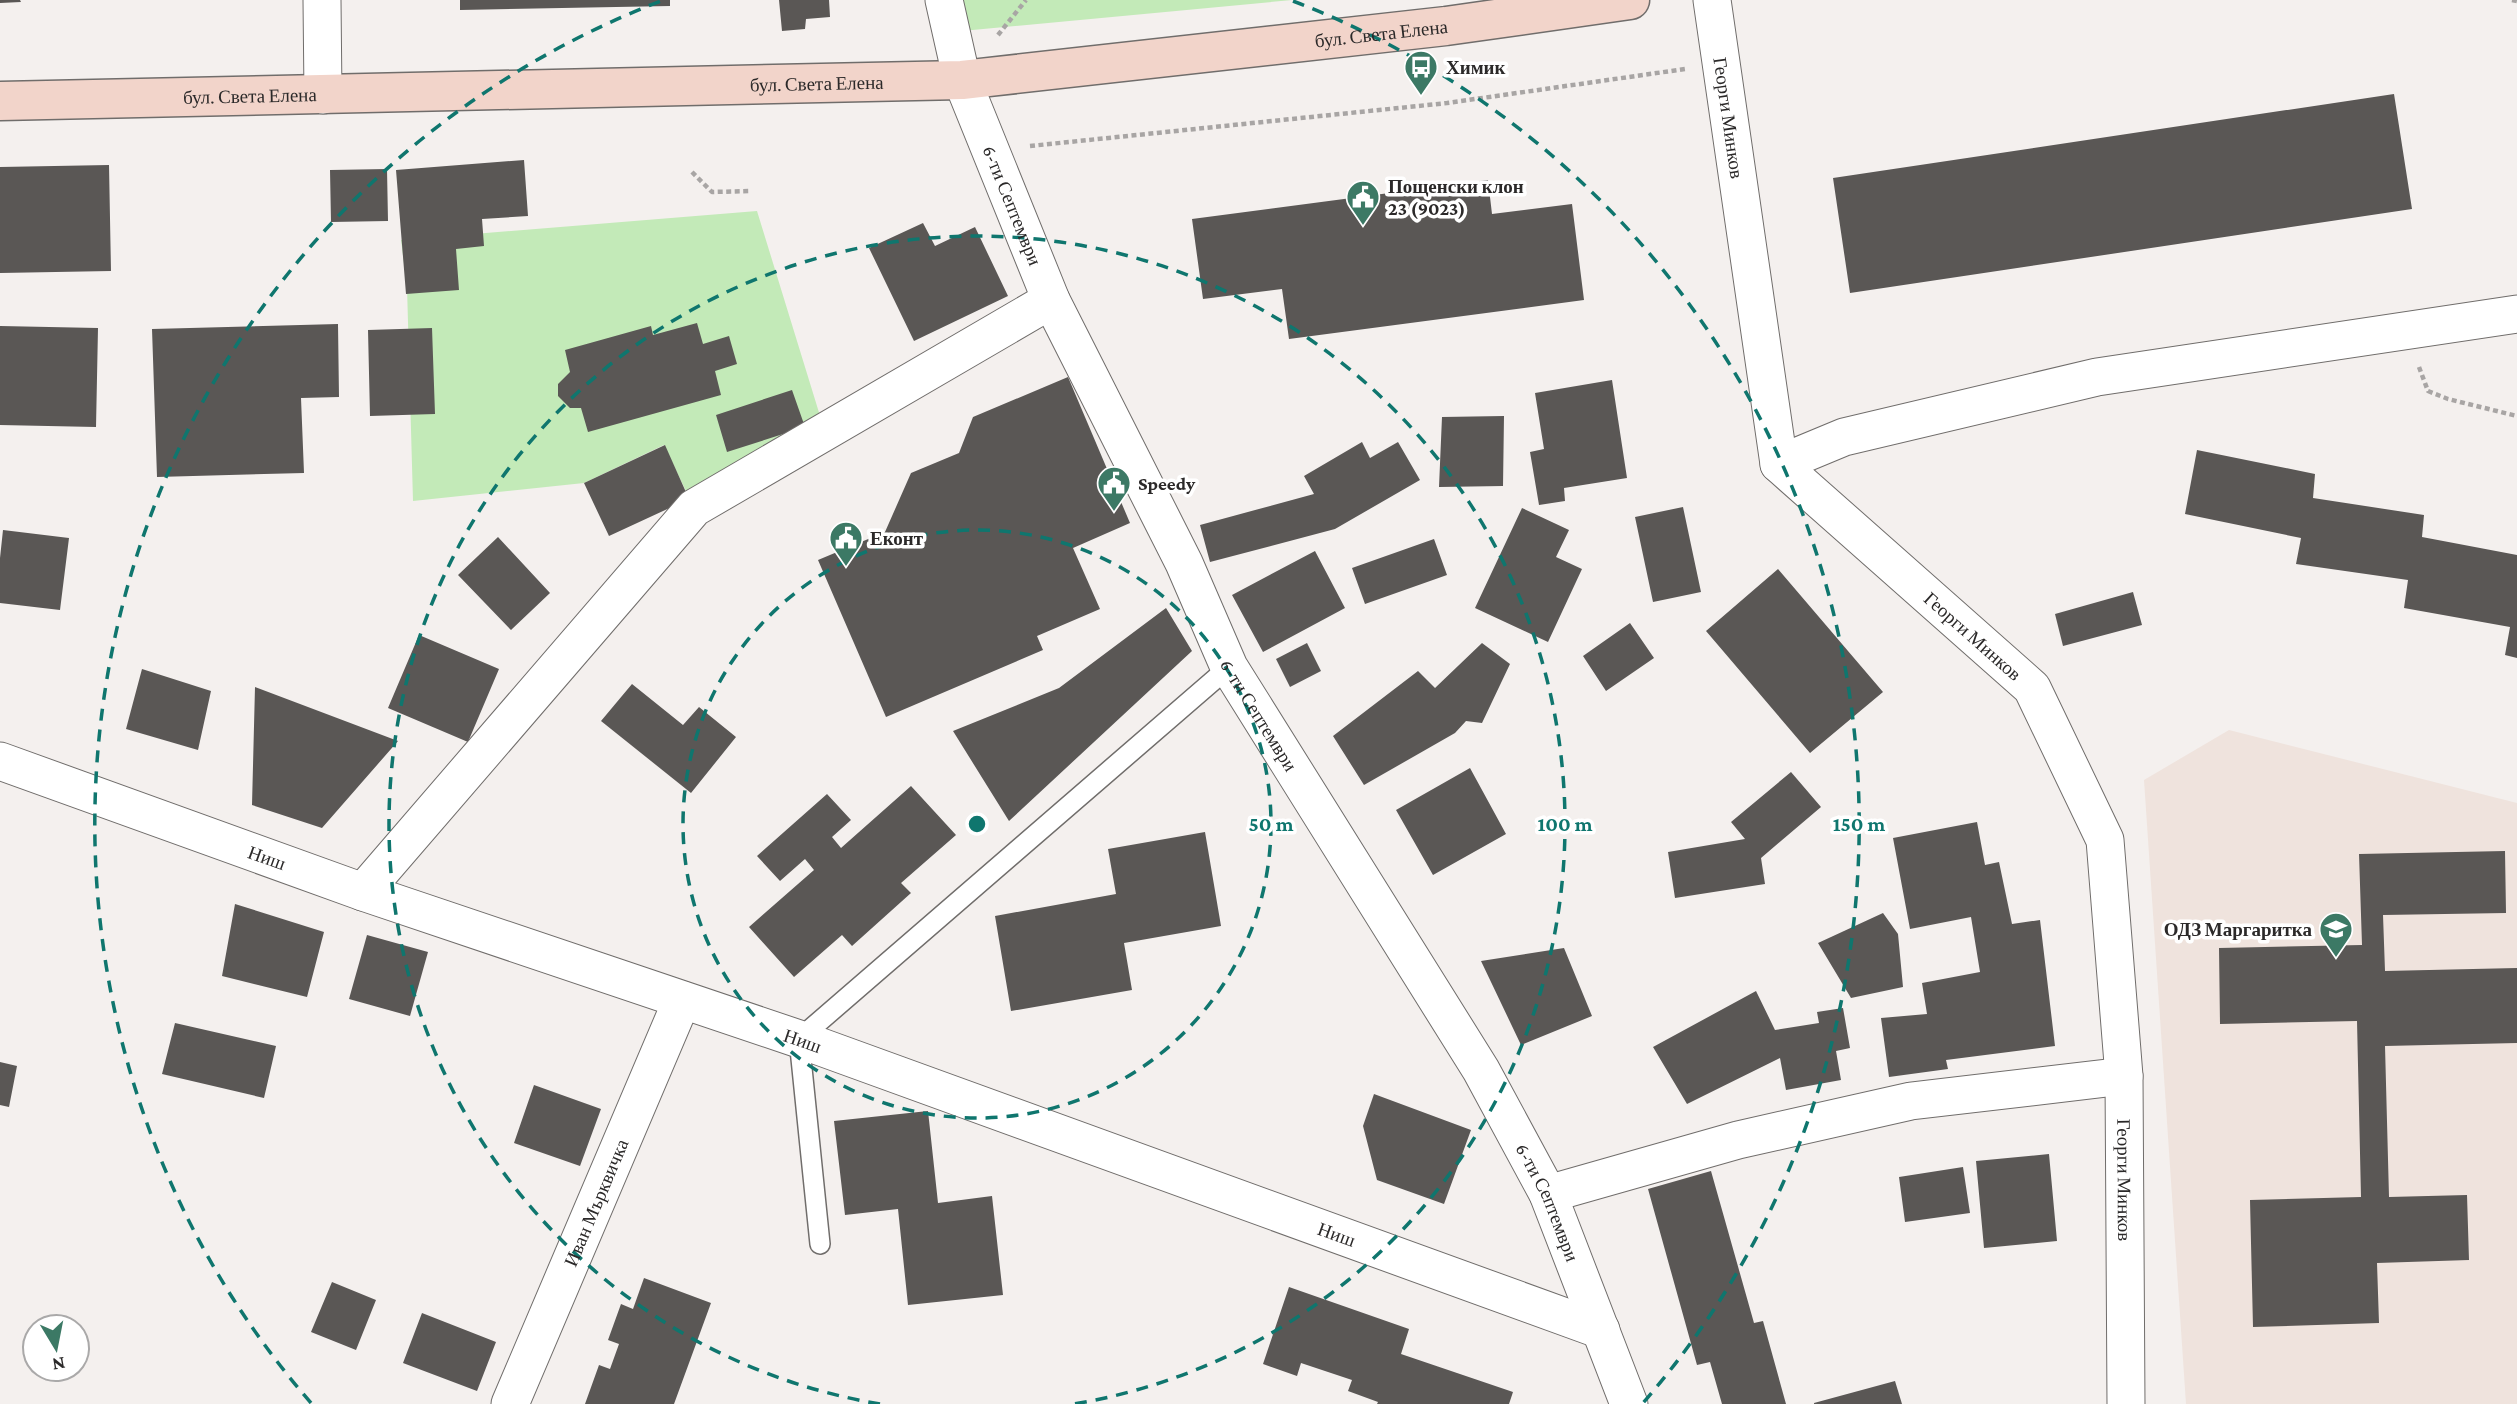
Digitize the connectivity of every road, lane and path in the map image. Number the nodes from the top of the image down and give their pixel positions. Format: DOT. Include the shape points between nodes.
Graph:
graph roads {
  1 [pos="322,0"];
  2 [pos="944,0"];
  3 [pos="1630,0"];
  4 [pos="1712,0"];
  5 [pos="1721,64"];
  6 [pos="962,80"];
  7 [pos="323,95"];
  8 [pos="0,101"];
  9 [pos="990,150"];
  10 [pos="692,172"];
  11 [pos="751,191"];
  12 [pos="1051,300"];
  13 [pos="2517,314"];
  14 [pos="2419,328"];
  15 [pos="2517,416"];
  16 [pos="1779,464"];
  17 [pos="1229,667"];
  18 [pos="0,761"];
  19 [pos="363,892"];
  20 [pos="681,1000"];
  21 [pos="799,1039"];
  22 [pos="2124,1076"];
  23 [pos="1548,1194"];
  24 [pos="820,1244"];
  25 [pos="1601,1331"];
  26 [pos="510,1404"];
  27 [pos="1629,1404"];
  28 [pos="2126,1404"];
  1 -- 7 [label="street"];
  2 -- 6 [label="street, 6-ти Септември"];
  3 -- 6 [label="street, бул. Света Елена" via="1446,26"];
  4 -- 5 [label="street, Георги Минков"];
  5 -- 9 [label="path" via="1447,103"];
  5 -- 16 [label="street, Георги Минков"];
  6 -- 7 [label="street, бул. Света Елена"];
  6 -- 9 [label="street, 6-ти Септември"];
  7 -- 8 [label="street, бул. Света Елена"];
  9 -- 12 [label="street, 6-ти Септември"];
  10 -- 11 [label="path" via="712,192"];
  12 -- 17 [label="street, 6-ти Септември" via="1184,563"];
  12 -- 19 [label="street" via="694,508"];
  13 -- 14 [label="street"];
  14 -- 15 [label="path" via="2413,349 2428,391"];
  14 -- 16 [label="street" via="2096,377 1844,437"];
  16 -- 22 [label="street, Георги Минков" via="2032,688 2105,840"];
  17 -- 21 [label="lane"];
  17 -- 23 [label="street, 6-ти Септември" via="1481,1070"];
  18 -- 19 [label="street, Ниш"];
  19 -- 20 [label="street, Ниш"];
  20 -- 21 [label="street, Ниш"];
  20 -- 26 [label="street, Иван Мърквичка"];
  21 -- 24 [label="lane"];
  21 -- 25 [label="street, Ниш"];
  22 -- 23 [label="street" via="1911,1101 1738,1140"];
  22 -- 28 [label="street, Георги Минков"];
  23 -- 25 [label="street, 6-ти Септември"];
  25 -- 27 [label="street, 6-ти Септември"];
}
